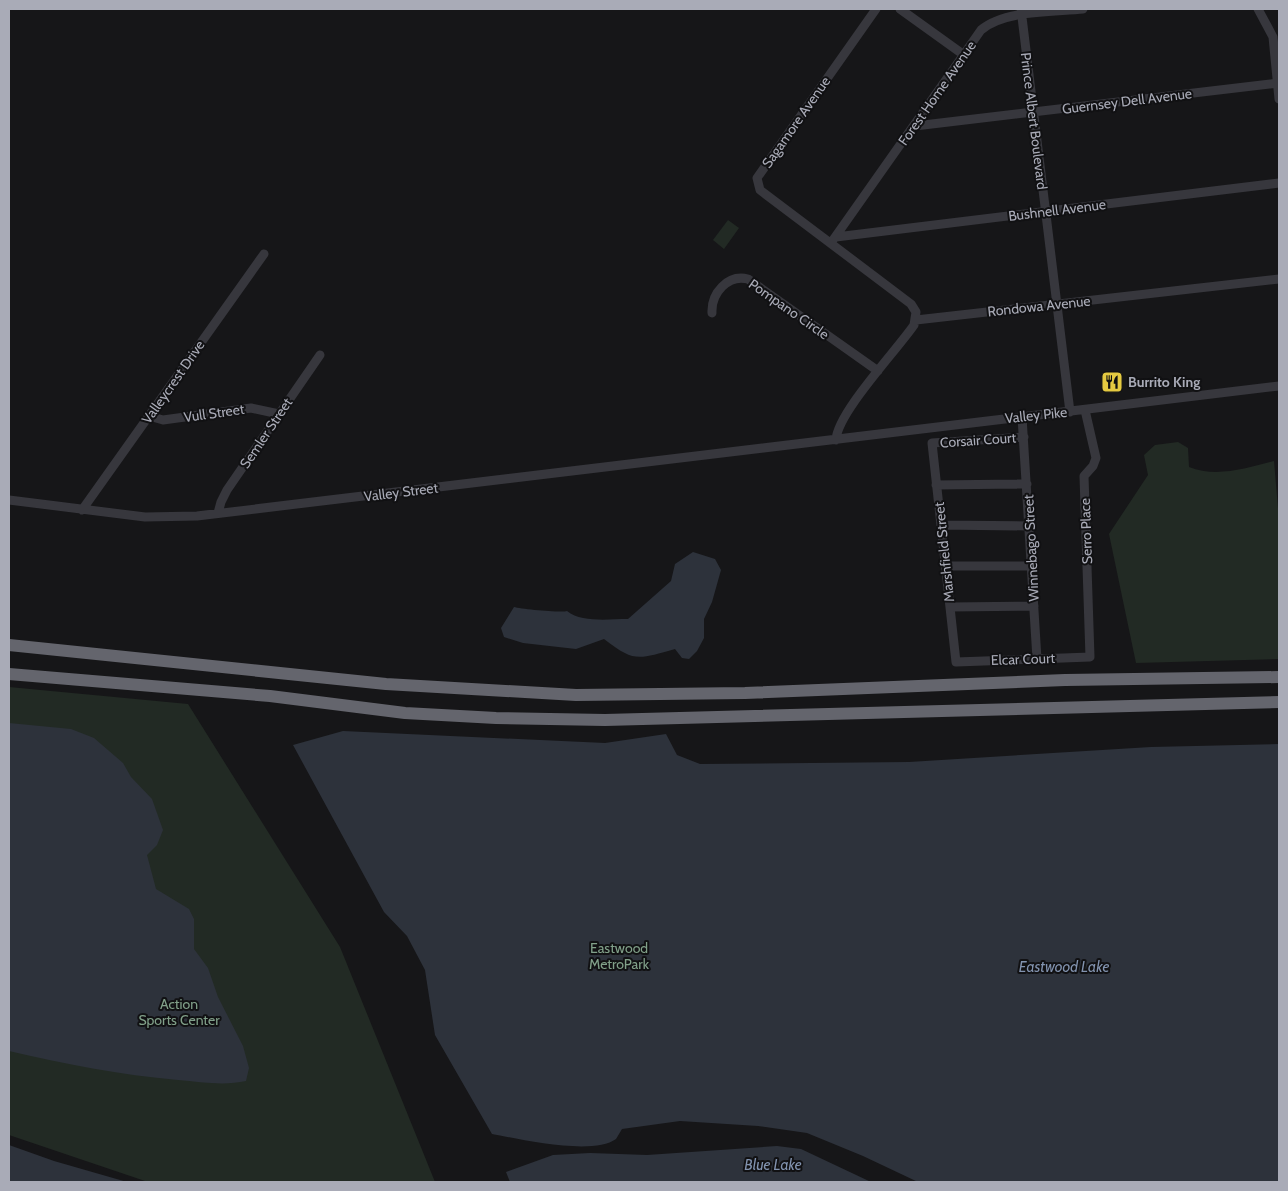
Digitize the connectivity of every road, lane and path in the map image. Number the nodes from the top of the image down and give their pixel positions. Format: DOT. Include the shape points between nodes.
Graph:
graph roads {
  1 [pos="876,9"];
  2 [pos="900,9"];
  3 [pos="1083,9"];
  4 [pos="1258,9"];
  5 [pos="1021,12"];
  6 [pos="964,55"];
  7 [pos="1278,83"];
  8 [pos="1279,99"];
  9 [pos="1033,112"];
  10 [pos="915,126"];
  11 [pos="1279,183"];
  12 [pos="1046,211"];
  13 [pos="834,240"];
  14 [pos="264,254"];
  15 [pos="1279,279"];
  16 [pos="1057,304"];
  17 [pos="712,313"];
  18 [pos="916,320"];
  19 [pos="320,355"];
  20 [pos="878,371"];
  21 [pos="1279,386"];
  22 [pos="1085,410"];
  23 [pos="1070,412"];
  24 [pos="279,414"];
  25 [pos="149,416"];
  26 [pos="1022,417"];
  27 [pos="1024,437"];
  28 [pos="836,440"];
  29 [pos="932,443"];
  30 [pos="794,445"];
  31 [pos="1027,484"];
  32 [pos="936,485"];
  33 [pos="9,500"];
  34 [pos="82,510"];
  35 [pos="218,513"];
  36 [pos="941,525"];
  37 [pos="1030,526"];
  38 [pos="946,566"];
  39 [pos="1032,566"];
  40 [pos="1034,606"];
  41 [pos="950,607"];
  42 [pos="9,646"];
  43 [pos="1090,657"];
  44 [pos="1037,659"];
  45 [pos="956,662"];
  46 [pos="9,674"];
  47 [pos="1279,677"];
  48 [pos="1279,702"];
  1 -- 13 [label="street, Sagamore Avenue" via="757,178 760,190"];
  2 -- 6 [label="street"];
  3 -- 5 [label="street, Forest Home Avenue"];
  4 -- 7 [label="street" via="1273,37"];
  5 -- 6 [label="street, Forest Home Avenue" via="986,26"];
  5 -- 9 [label="street, Prince Albert Boulevard"];
  6 -- 10 [label="street, Forest Home Avenue"];
  7 -- 8 [label="street"];
  7 -- 9 [label="street, Guernsey Dell Avenue"];
  9 -- 10 [label="street, Guernsey Dell Avenue"];
  9 -- 12 [label="street, Prince Albert Boulevard"];
  10 -- 13 [label="street, Forest Home Avenue"];
  11 -- 12 [label="street, Bushnell Avenue"];
  12 -- 13 [label="street, Bushnell Avenue"];
  12 -- 16 [label="street, Prince Albert Boulevard"];
  13 -- 18 [label="street" via="911,304"];
  14 -- 25 [label="street, Valleycrest Drive"];
  15 -- 16 [label="street, Rondowa Avenue"];
  16 -- 18 [label="street, Rondowa Avenue"];
  16 -- 23 [label="street, Prince Albert Boulevard"];
  17 -- 20 [label="street, Pompano Circle" via="713,301 721,288 732,279 748,279"];
  18 -- 20 [label="street"];
  19 -- 24 [label="street, Semler Street"];
  20 -- 28 [label="street" via="838,428"];
  21 -- 22 [label="street, Valley Pike"];
  22 -- 23 [label="street, Valley Pike"];
  22 -- 43 [label="street, Serro Place" via="1096,458 1084,476"];
  23 -- 26 [label="street, Valley Pike"];
  24 -- 25 [label="street, Vull Street" via="251,408 170,419"];
  24 -- 35 [label="street, Semler Street" via="227,490"];
  25 -- 34 [label="street, Valleycrest Drive"];
  26 -- 27 [label="street, Winnebago Street"];
  26 -- 28 [label="street, Valley Pike"];
  27 -- 29 [label="street, Corsair Court"];
  27 -- 31 [label="street, Winnebago Street"];
  28 -- 30 [label="street, Valley Pike"];
  29 -- 32 [label="street, Marshfield Street"];
  30 -- 35 [label="street, Valley Street"];
  31 -- 32 [label="street"];
  31 -- 37 [label="street, Winnebago Street"];
  32 -- 36 [label="street, Marshfield Street"];
  33 -- 34 [label="street, Valley Street"];
  34 -- 35 [label="street, Valley Street" via="150,518"];
  36 -- 37 [label="street"];
  36 -- 38 [label="street, Marshfield Street"];
  37 -- 39 [label="street, Winnebago Street"];
  38 -- 39 [label="street"];
  38 -- 41 [label="street, Marshfield Street"];
  39 -- 40 [label="street, Winnebago Street"];
  40 -- 41 [label="street"];
  40 -- 44 [label="street, Winnebago Street"];
  41 -- 45 [label="street, Marshfield Street"];
  42 -- 47 [label="highway" via="386,684 576,695 745,693 1064,680"];
  43 -- 44 [label="street, Elcar Court"];
  44 -- 45 [label="street, Elcar Court"];
  46 -- 48 [label="highway" via="270,696 405,713 506,718 605,720"];
}
